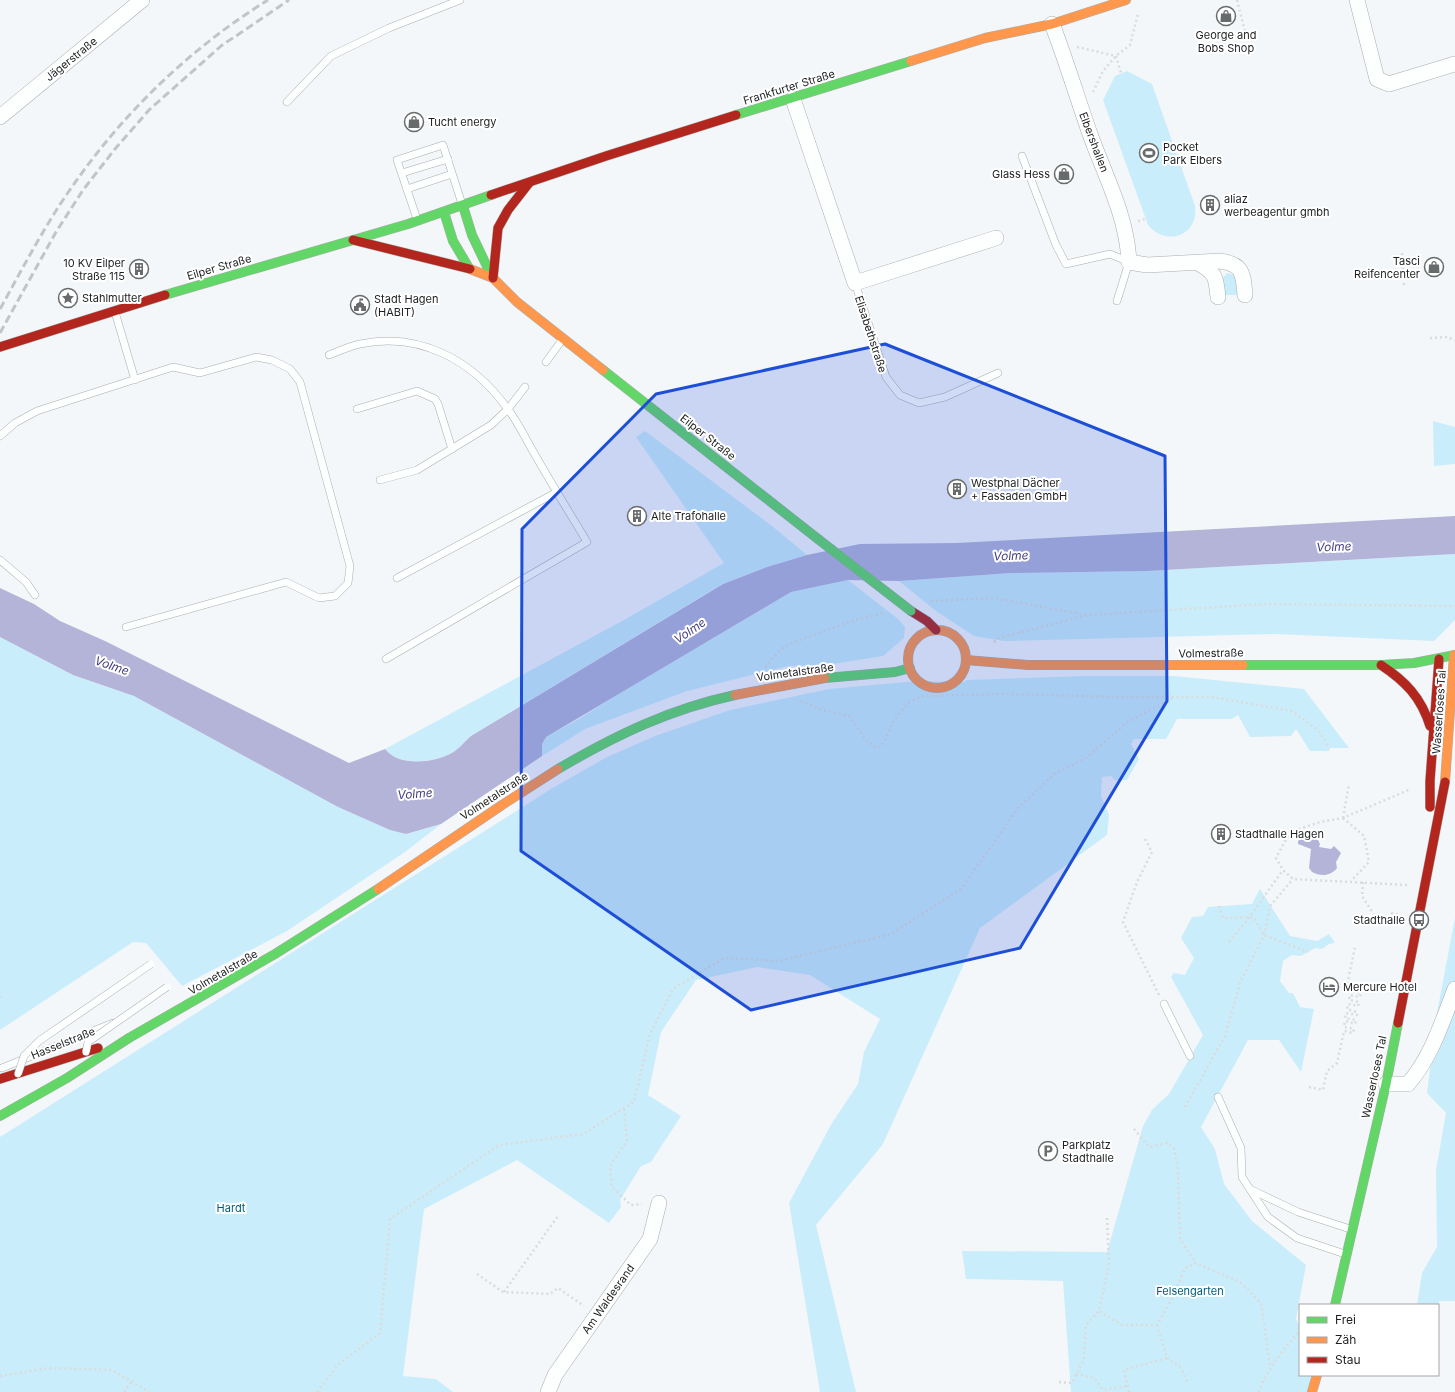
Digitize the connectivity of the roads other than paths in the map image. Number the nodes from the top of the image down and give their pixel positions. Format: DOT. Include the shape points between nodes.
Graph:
graph roads {
  1 [pos="142,0"];
  2 [pos="460,0"];
  3 [pos="1126,0"];
  4 [pos="1357,0"];
  5 [pos="1052,24"];
  6 [pos="1455,64"];
  7 [pos="793,98"];
  8 [pos="287,102"];
  9 [pos="0,117"];
  10 [pos="1022,156"];
  11 [pos="448,159"];
  12 [pos="402,173"];
  13 [pos="452,174"];
  14 [pos="529,182"];
  15 [pos="407,189"];
  16 [pos="463,206"];
  17 [pos="444,212"];
  18 [pos="418,221"];
  19 [pos="996,238"];
  20 [pos="350,240"];
  21 [pos="1129,262"];
  22 [pos="1198,263"];
  23 [pos="469,268"];
  24 [pos="492,278"];
  25 [pos="855,282"];
  26 [pos="1245,295"];
  27 [pos="1218,297"];
  28 [pos="1117,301"];
  29 [pos="114,310"];
  30 [pos="564,338"];
  31 [pos="0,347"];
  32 [pos="329,355"];
  33 [pos="546,362"];
  34 [pos="998,373"];
  35 [pos="135,380"];
  36 [pos="525,387"];
  37 [pos="357,409"];
  38 [pos="508,409"];
  39 [pos="0,436"];
  40 [pos="452,449"];
  41 [pos="380,480"];
  42 [pos="557,492"];
  43 [pos="0,560"];
  44 [pos="397,578"];
  45 [pos="36,595"];
  46 [pos="911,612"];
  47 [pos="126,627"];
  48 [pos="918,629"];
  49 [pos="936,630"];
  50 [pos="1455,655"];
  51 [pos="386,659"];
  52 [pos="1439,659"];
  53 [pos="966,660"];
  54 [pos="1381,665"];
  55 [pos="910,668"];
  56 [pos="1433,735"];
  57 [pos="1455,749"];
  58 [pos="1447,771"];
  59 [pos="1431,853"];
  60 [pos="151,964"];
  61 [pos="167,987"];
  62 [pos="1455,988"];
  63 [pos="1164,1004"];
  64 [pos="126,1018"];
  65 [pos="129,1038"];
  66 [pos="86,1052"];
  67 [pos="1190,1056"];
  68 [pos="0,1068"];
  69 [pos="18,1074"];
  70 [pos="0,1080"];
  71 [pos="1386,1084"];
  72 [pos="1218,1097"];
  73 [pos="0,1116"];
  74 [pos="1252,1190"];
  75 [pos="660,1203"];
  76 [pos="1353,1230"];
  77 [pos="1346,1255"];
  78 [pos="1334,1304"];
  79 [pos="1316,1376"];
  80 [pos="548,1392"];
  81 [pos="1312,1392"];
  1 -- 9 [label="street, Jägerstraße"];
  2 -- 8 [label="lane" via="389,28 331,56"];
  3 -- 5 [label="main road, Frankfurter Straße"];
  4 -- 6 [label="street" via="1377,79 1389,84"];
  5 -- 7 [label="main road, Frankfurter Straße" via="986,38"];
  5 -- 21 [label="street, Elbershallen" via="1117,201 1128,244"];
  7 -- 14 [label="main road, Frankfurter Straße"];
  7 -- 25 [label="street, Elisabethstraße"];
  10 -- 21 [label="lane" via="1056,245 1066,264 1110,254"];
  11 -- 12 [label="lane"];
  11 -- 12 [label="lane" via="443,145 397,160"];
  11 -- 13 [label="lane"];
  12 -- 15 [label="lane"];
  13 -- 15 [label="lane"];
  13 -- 16 [label="lane"];
  14 -- 16 [label="main road, Frankfurter Straße"];
  14 -- 24 [label="main road" via="498,228"];
  15 -- 18 [label="lane"];
  16 -- 17 [label="main road, Eilper Straße"];
  16 -- 24 [label="main road, Eilper Straße" via="472,235"];
  17 -- 18 [label="main road, Eilper Straße"];
  17 -- 23 [label="main road" via="453,241"];
  18 -- 20 [label="main road, Eilper Straße"];
  19 -- 25 [label="street, Elisabethstraße"];
  20 -- 23 [label="main road, Eilper Straße"];
  20 -- 29 [label="main road, Eilper Straße"];
  21 -- 22 [label="street" via="1147,265"];
  21 -- 28 [label="lane, Elbershallen"];
  22 -- 26 [label="street" via="1230,262 1239,268 1243,276"];
  22 -- 27 [label="street" via="1216,276"];
  23 -- 24 [label="main road, Eilper Straße"];
  24 -- 30 [label="main road, Eilper Straße" via="517,302"];
  25 -- 34 [label="lane, Elisabethstraße" via="886,377 900,395 919,403 945,397"];
  29 -- 31 [label="main road, Eilper Straße"];
  29 -- 35 [label="lane"];
  30 -- 33 [label="lane"];
  30 -- 46 [label="main road, Eilper Straße, bridge"];
  32 -- 38 [label="lane" via="360,344 387,341 415,344 441,351 464,365 488,385"];
  35 -- 39 [label="lane" via="37,411 15,423"];
  35 -- 47 [label="lane" via="173,367 200,373 256,357 272,360 290,369 300,382 350,566 348,583 336,596 319,598 286,582"];
  36 -- 38 [label="lane"];
  37 -- 40 [label="lane" via="418,391 435,399 438,404"];
  38 -- 40 [label="lane" via="491,425"];
  38 -- 42 [label="lane"];
  40 -- 41 [label="lane" via="418,470"];
  42 -- 44 [label="lane"];
  42 -- 51 [label="lane" via="587,542"];
  43 -- 45 [label="lane" via="26,582"];
  46 -- 48 [label="main road, Eilper Straße"];
  46 -- 49 [label="main road, Eilper Straße" via="927,621"];
  48 -- 49 [label="main road"];
  48 -- 55 [label="main road" via="910,650"];
  49 -- 53 [label="main road" via="956,637 962,644"];
  50 -- 52 [label="main road, Volmestraße"];
  50 -- 58 [label="main road, Wasserloses Tal"];
  52 -- 54 [label="main road, Volmestraße"];
  52 -- 56 [label="main road, Wasserloses Tal"];
  53 -- 54 [label="main road, Volmestraße" via="1028,665"];
  53 -- 55 [label="main road" via="960,676 952,683 937,687 918,681"];
  54 -- 56 [label="main road, Wasserloses Tal" via="1402,678 1416,692 1427,712"];
  55 -- 65 [label="main road, Volmetalstraße, bridge" via="895,672 825,678 736,693 639,725 583,754 488,813 290,946"];
  56 -- 59 [label="main road, Wasserloses Tal" via="1430,781"];
  57 -- 58 [label="main road, Wasserloses Tal"];
  58 -- 59 [label="main road, Wasserloses Tal"];
  59 -- 71 [label="main road, Wasserloses Tal"];
  60 -- 69 [label="lane, bridge" via="39,1041 24,1056"];
  61 -- 66 [label="lane, bridge" via="88,1042"];
  62 -- 71 [label="street" via="1431,1050 1420,1070 1408,1084"];
  63 -- 67 [label="lane"];
  64 -- 68 [label="lane, Hasselstraße"];
  65 -- 66 [label="main road, Volmetalstraße"];
  65 -- 73 [label="main road, Volmetalstraße" via="67,1078"];
  66 -- 69 [label="main road, Volmetalstraße"];
  69 -- 70 [label="main road, Volmetalstraße"];
  71 -- 76 [label="main road, Wasserloses Tal"];
  72 -- 74 [label="lane" via="1241,1148 1242,1176"];
  74 -- 76 [label="lane" via="1298,1212"];
  74 -- 77 [label="lane" via="1268,1217 1297,1238"];
  75 -- 80 [label="street, Am Waldesrand" via="650,1239 555,1375"];
  76 -- 77 [label="main road, Wasserloses Tal"];
  77 -- 78 [label="main road, Wasserloses Tal"];
  79 -- 81 [label="main road"];
}
